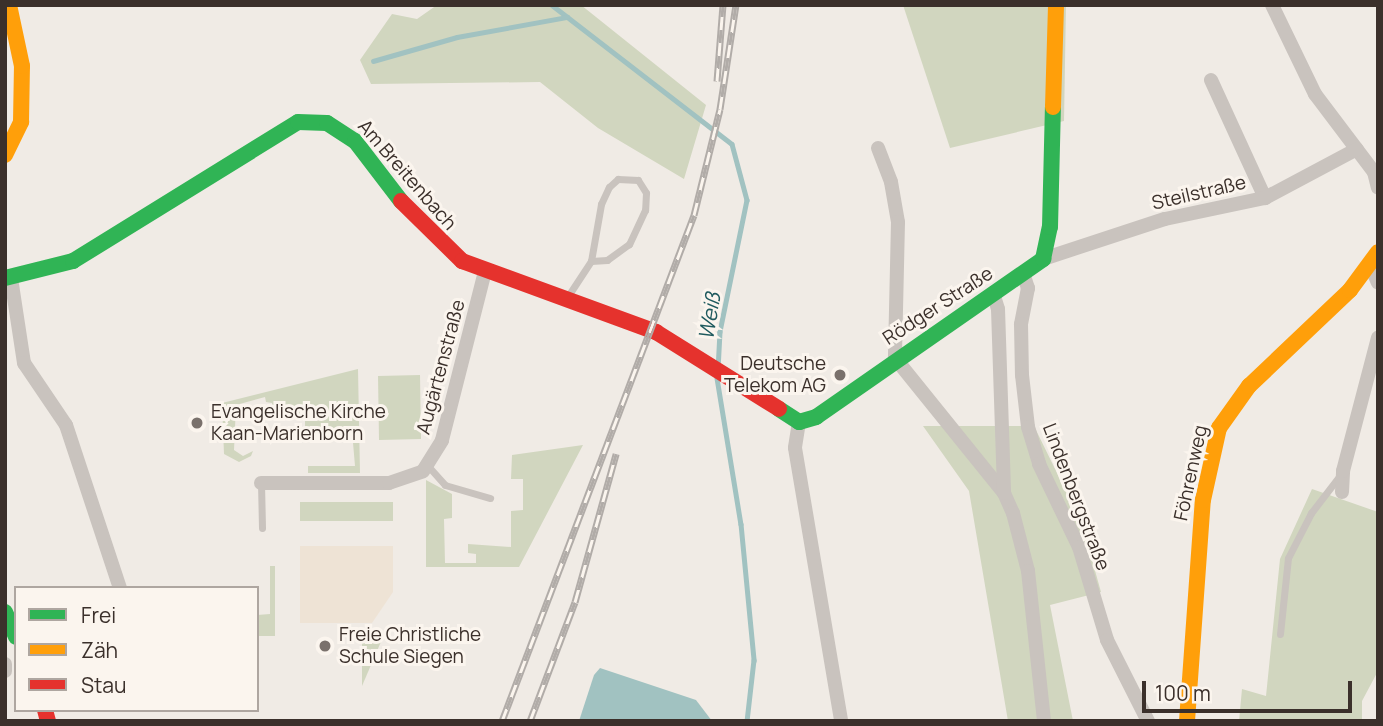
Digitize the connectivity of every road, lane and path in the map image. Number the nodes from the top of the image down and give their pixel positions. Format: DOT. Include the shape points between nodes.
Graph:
graph roads {
  1 [pos="9,5"];
  2 [pos="1056,5"];
  3 [pos="1272,5"];
  4 [pos="1211,80"];
  5 [pos="878,148"];
  6 [pos="1357,149"];
  7 [pos="5,155"];
  8 [pos="1378,188"];
  9 [pos="1265,198"];
  10 [pos="1043,259"];
  11 [pos="1375,260"];
  12 [pos="591,261"];
  13 [pos="485,271"];
  14 [pos="1024,276"];
  15 [pos="8,278"];
  16 [pos="1378,283"];
  17 [pos="994,296"];
  18 [pos="566,300"];
  19 [pos="1378,338"];
  20 [pos="895,358"];
  21 [pos="799,422"];
  22 [pos="428,466"];
  23 [pos="1343,471"];
  24 [pos="261,483"];
  25 [pos="1342,492"];
  26 [pos="1004,493"];
  27 [pos="490,498"];
  28 [pos="262,528"];
  29 [pos="119,586"];
  30 [pos="5,612"];
  31 [pos="14,632"];
  32 [pos="1280,634"];
  33 [pos="5,664"];
  34 [pos="5,671"];
  35 [pos="841,721"];
  36 [pos="1044,721"];
  37 [pos="1149,721"];
  38 [pos="1187,721"];
  1 -- 7 [label="street" via="22,66 21,108 14,143"];
  2 -- 10 [label="street" via="1050,227"];
  3 -- 6 [label="street" via="1315,94"];
  4 -- 9 [label="street"];
  5 -- 20 [label="street" via="891,182 898,222"];
  6 -- 8 [label="street" via="1374,172"];
  6 -- 9 [label="street, Steilstraße"];
  9 -- 10 [label="street, Steilstraße" via="1165,219"];
  10 -- 14 [label="street, Rödger Straße"];
  11 -- 16 [label="street"];
  11 -- 38 [label="street, Föhrenweg" via="1249,386 1219,428 1201,525"];
  12 -- 12 [label="lane" via="601,204 609,187 618,179 638,180 646,193 645,210 629,244 607,260"];
  12 -- 18 [label="lane"];
  13 -- 15 [label="street, Am Breitenbach" via="441,246 355,141 327,123 311,121 269,135 73,261"];
  13 -- 18 [label="street, Am Breitenbach"];
  13 -- 22 [label="street, Augärtenstraße" via="442,440"];
  14 -- 17 [label="street, Rödger Straße"];
  14 -- 37 [label="street, Lindenbergstraße" via="1028,288 1021,324 1022,375 1028,426 1039,464 1079,547 1107,640"];
  15 -- 29 [label="street" via="24,363 66,425"];
  17 -- 20 [label="street, Rödger Straße"];
  17 -- 26 [label="street"];
  18 -- 21 [label="street, Am Breitenbach" via="638,326 705,360"];
  19 -- 23 [label="street"];
  20 -- 21 [label="street, Rödger Straße" via="816,417"];
  20 -- 26 [label="street"];
  21 -- 35 [label="street" via="795,448"];
  22 -- 24 [label="street" via="413,478 389,483"];
  22 -- 27 [label="lane" via="445,485"];
  23 -- 25 [label="street"];
  23 -- 32 [label="lane" via="1311,513 1288,558"];
  24 -- 28 [label="lane"];
  26 -- 36 [label="street" via="1028,571"];
  30 -- 31 [label="street"];
  33 -- 34 [label="street"];
}
